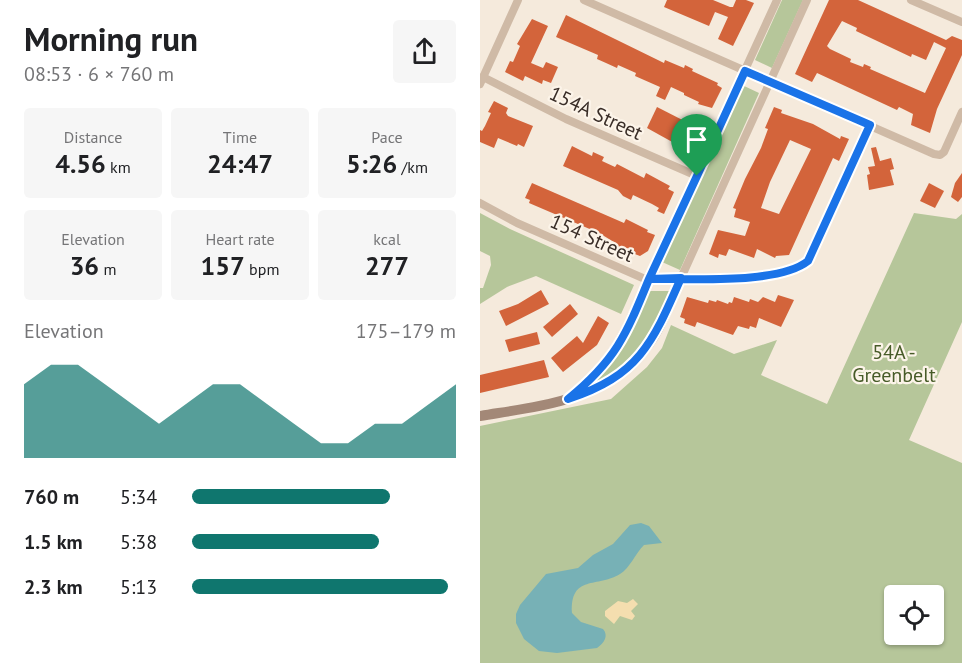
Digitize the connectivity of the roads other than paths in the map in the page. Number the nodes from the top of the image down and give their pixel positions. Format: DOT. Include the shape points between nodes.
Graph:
graph roads {
  1 [pos="518,0"];
  2 [pos="584,0"];
  3 [pos="777,0"];
  4 [pos="807,0"];
  5 [pos="911,0"];
  6 [pos="962,22"];
  7 [pos="745,71"];
  8 [pos="482,80"];
  9 [pos="769,81"];
  10 [pos="962,112"];
  11 [pos="870,125"];
  12 [pos="697,176"];
  13 [pos="480,203"];
  14 [pos="681,278"];
  15 [pos="649,279"];
  16 [pos="568,399"];
  17 [pos="480,417"];
  1 -- 8 [label="street"];
  2 -- 7 [label="street"];
  3 -- 7 [label="street"];
  4 -- 9 [label="street"];
  5 -- 6 [label="street"];
  7 -- 9 [label="street"];
  7 -- 12 [label="street"];
  8 -- 12 [label="street, 154A Street"];
  9 -- 11 [label="street"];
  9 -- 14 [label="street"];
  10 -- 11 [label="street" via="947,148 940,155"];
  11 -- 14 [label="street, 154 Street" via="812,254 802,266 765,276"];
  12 -- 15 [label="street"];
  13 -- 15 [label="street, 154 Street"];
  14 -- 15 [label="street, 154 Street"];
  14 -- 16 [label="street" via="656,334 636,360 605,384"];
  15 -- 16 [label="street" via="617,349 599,372"];
  16 -- 17 [label="street"];
}
